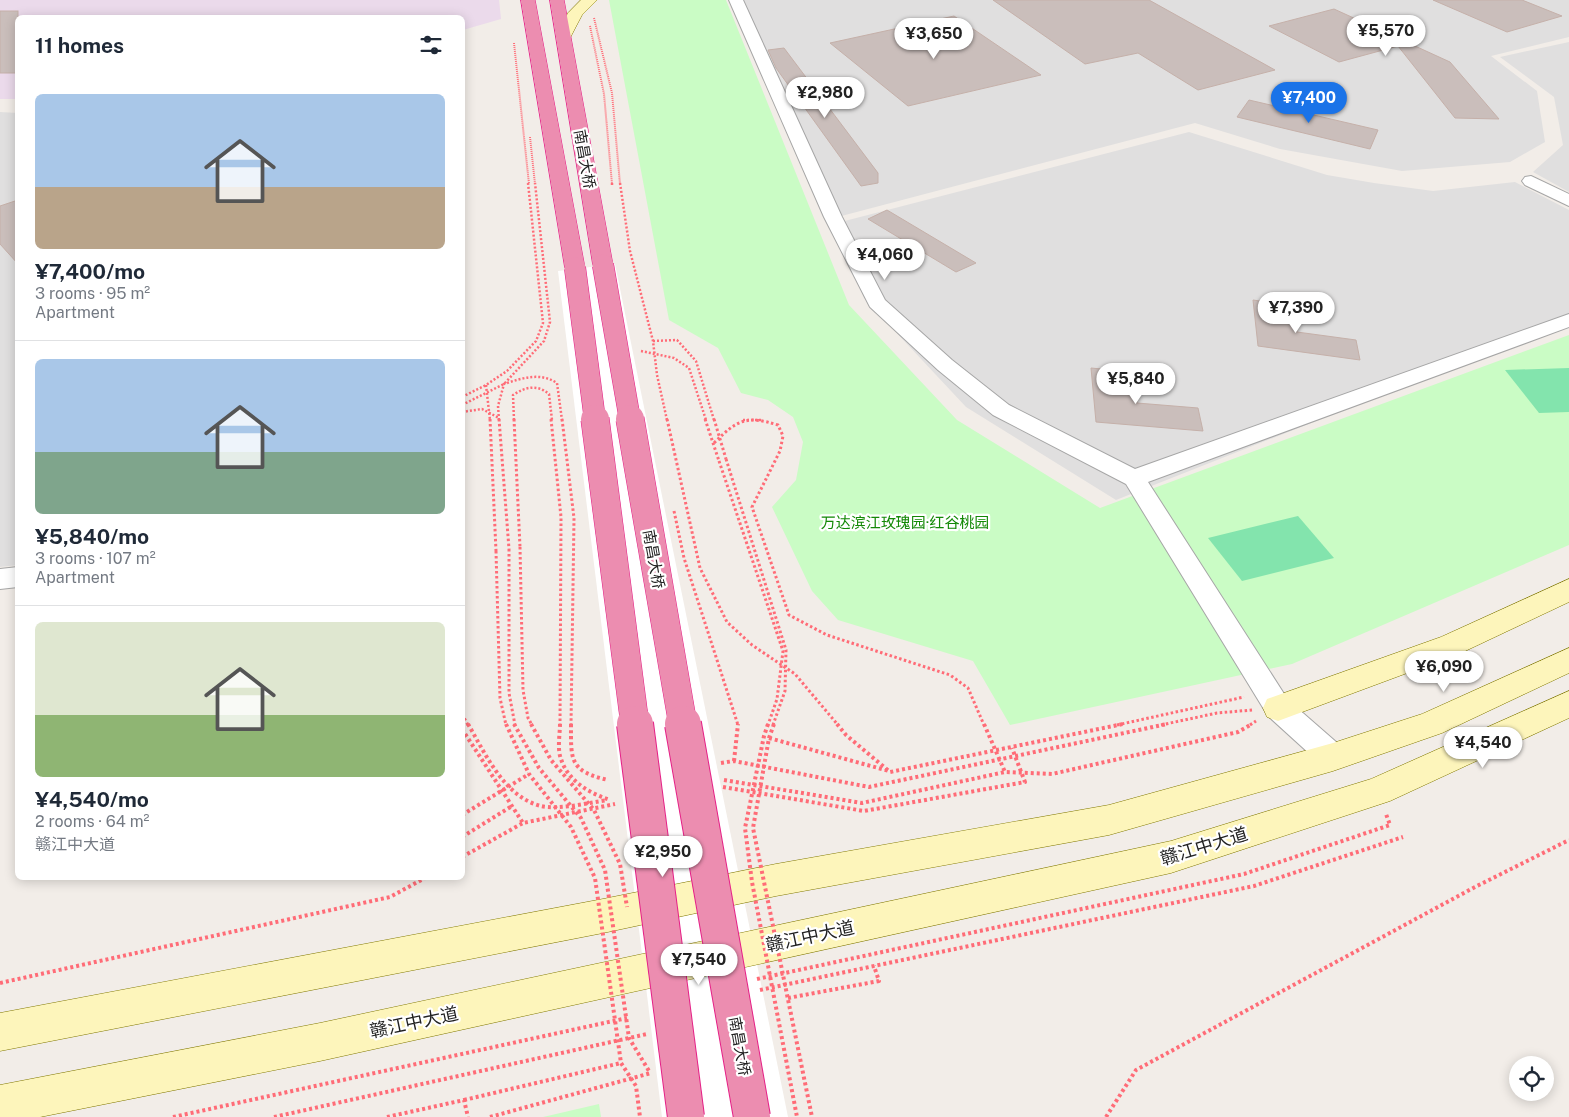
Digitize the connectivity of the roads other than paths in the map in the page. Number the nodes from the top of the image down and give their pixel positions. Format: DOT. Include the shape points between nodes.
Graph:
graph roads {
  1 [pos="528,0"];
  2 [pos="557,0"];
  3 [pos="589,0"];
  4 [pos="736,0"];
  5 [pos="564,35"];
  6 [pos="1531,180"];
  7 [pos="1569,201"];
  8 [pos="589,267"];
  9 [pos="1569,320"];
  10 [pos="1134,478"];
  11 [pos="15,577"];
  12 [pos="0,579"];
  13 [pos="1569,590"];
  14 [pos="1569,660"];
  15 [pos="1569,704"];
  16 [pos="1278,708"];
  17 [pos="1333,757"];
  18 [pos="0,1032"];
  19 [pos="0,1104"];
  20 [pos="686,1117"];
  21 [pos="752,1117"];
  1 -- 8 [label="highway, 南昌大桥"];
  2 -- 5 [label="highway, 南昌大桥"];
  3 -- 5 [label="main road" via="575,12"];
  4 -- 10 [label="street" via="833,217 877,303 945,365 1001,410"];
  5 -- 8 [label="highway, 南昌大桥"];
  6 -- 7 [label="street"];
  8 -- 20 [label="highway, 南昌大桥, bridge"];
  8 -- 21 [label="highway, 南昌大桥, bridge"];
  9 -- 10 [label="street"];
  10 -- 16 [label="street"];
  11 -- 12 [label="street"];
  13 -- 16 [label="main road" via="1451,644"];
  14 -- 17 [label="main road" via="1432,724"];
  15 -- 19 [label="main road, 赣江中大道" via="1378,791 1171,857 320,1042"];
  16 -- 17 [label="street"];
  17 -- 18 [label="main road" via="1109,820 776,880"];
}
